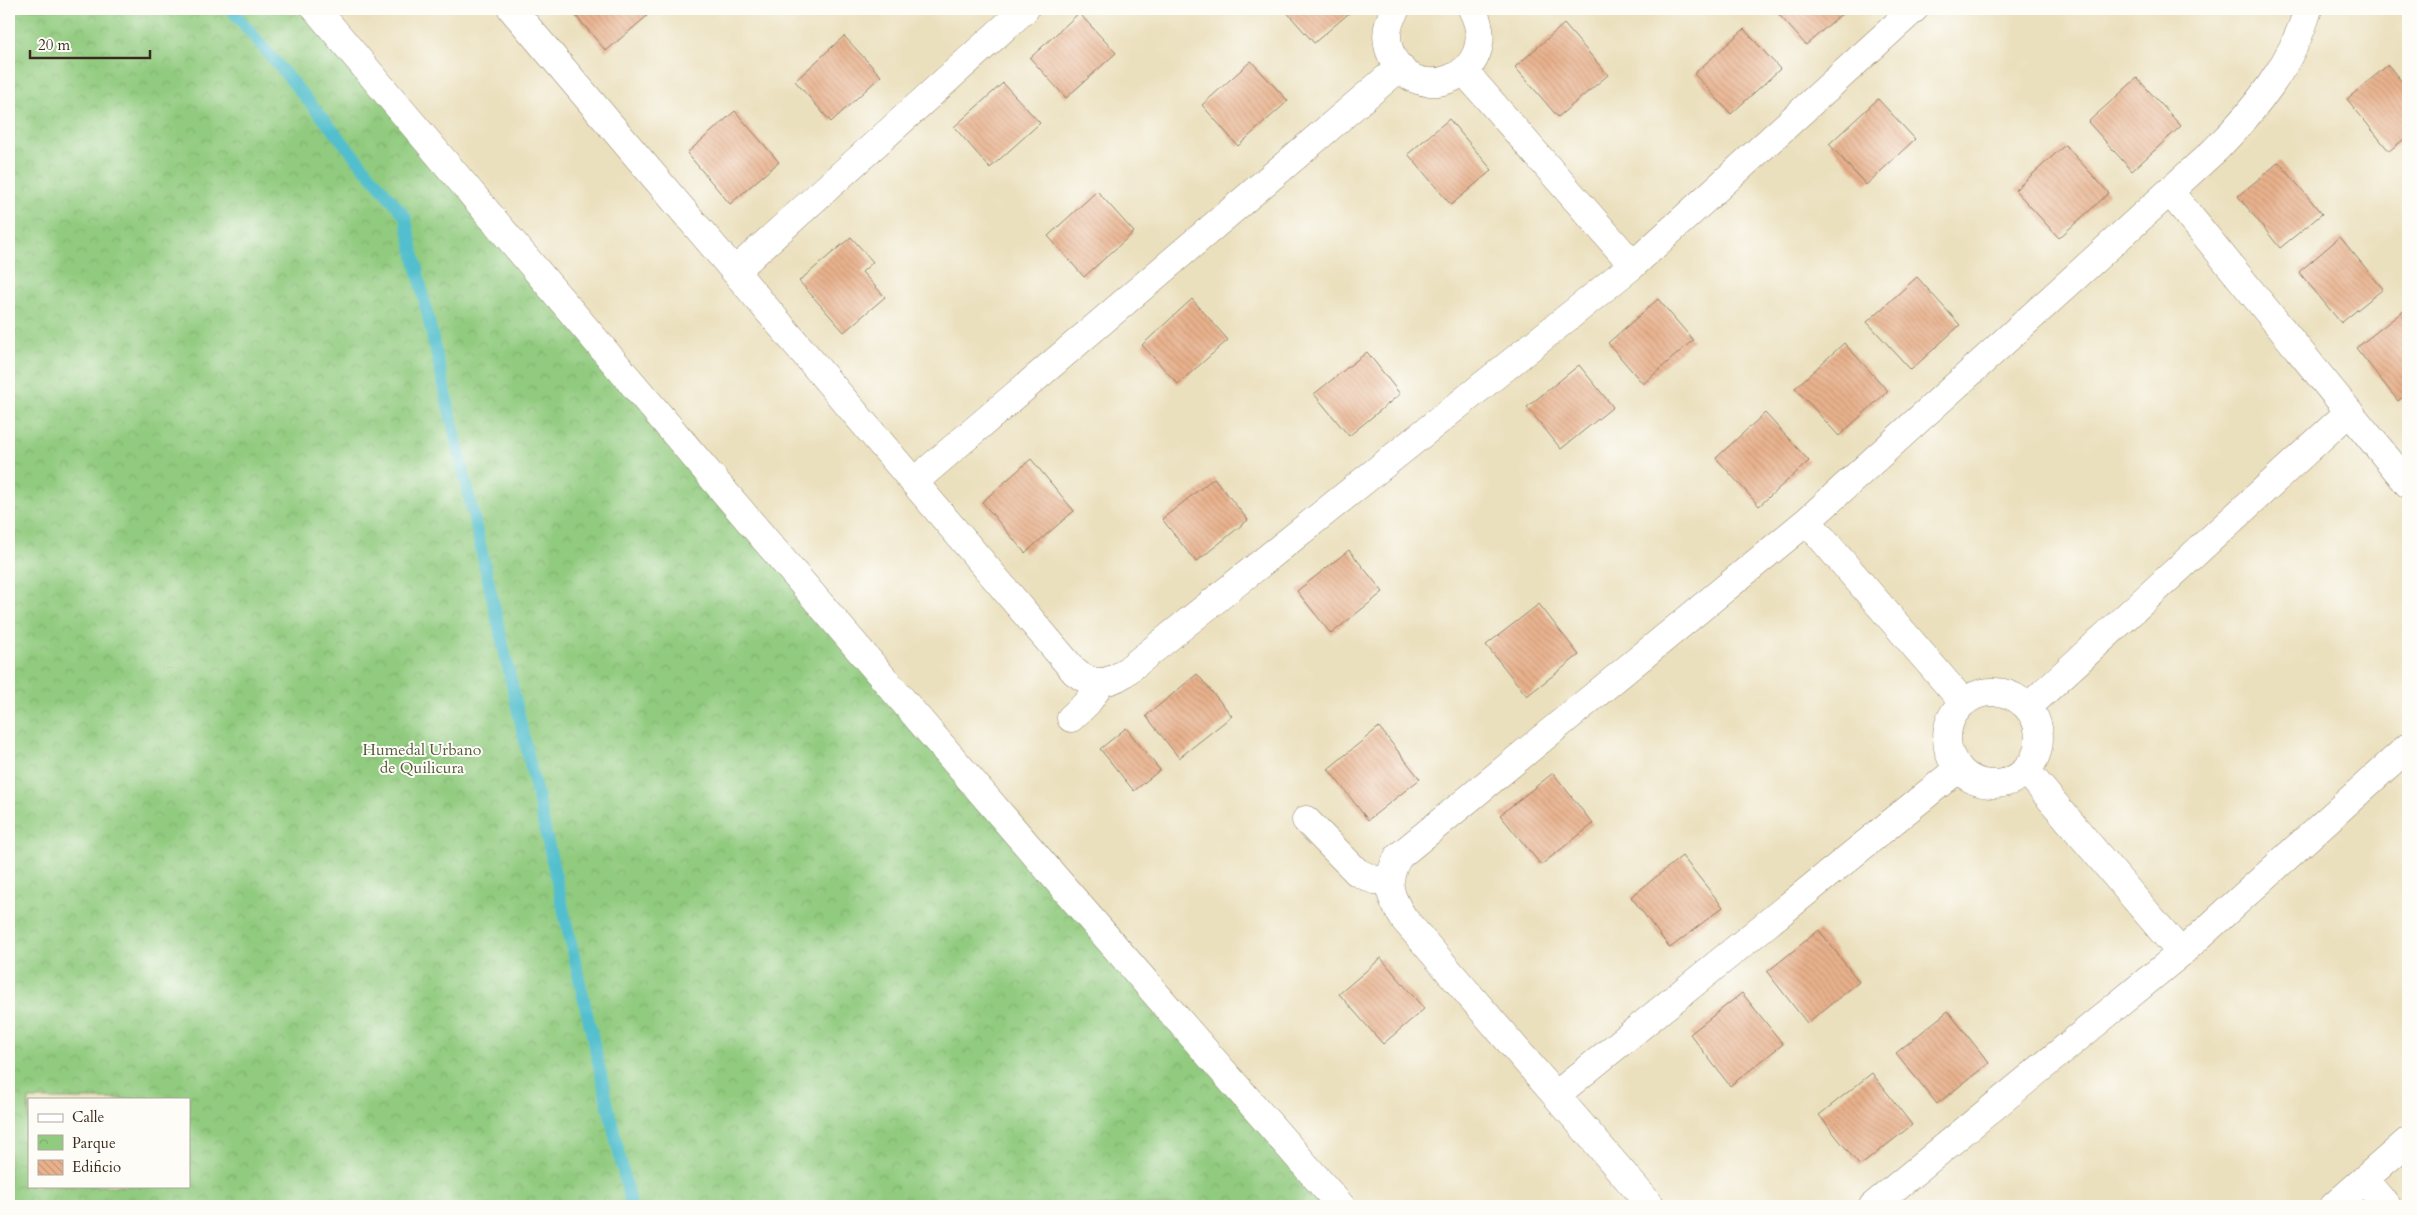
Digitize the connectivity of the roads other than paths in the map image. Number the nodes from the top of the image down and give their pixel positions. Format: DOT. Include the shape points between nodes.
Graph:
graph roads {
  1 [pos="316,9"];
  2 [pos="512,9"];
  3 [pos="1025,9"];
  4 [pos="1396,9"];
  5 [pos="1472,9"];
  6 [pos="1914,9"];
  7 [pos="2308,9"];
  8 [pos="1400,67"];
  9 [pos="1464,71"];
  10 [pos="2170,192"];
  11 [pos="1633,265"];
  12 [pos="736,270"];
  13 [pos="2350,412"];
  14 [pos="915,482"];
  15 [pos="2408,484"];
  16 [pos="1807,521"];
  17 [pos="1101,683"];
  18 [pos="1963,702"];
  19 [pos="2028,707"];
  20 [pos="1071,718"];
  21 [pos="2408,747"];
  22 [pos="1959,768"];
  23 [pos="2026,770"];
  24 [pos="1306,820"];
  25 [pos="1388,880"];
  26 [pos="2181,953"];
  27 [pos="1556,1095"];
  28 [pos="2408,1141"];
  29 [pos="2365,1181"];
  30 [pos="1341,1206"];
  31 [pos="1651,1206"];
  32 [pos="1873,1206"];
  33 [pos="2334,1206"];
  34 [pos="2387,1206"];
  1 -- 30 [label="street" via="556,296 1085,915"];
  2 -- 12 [label="street"];
  3 -- 12 [label="street"];
  4 -- 8 [label="street" via="1387,33 1392,57"];
  5 -- 9 [label="street" via="1478,21 1479,48"];
  6 -- 11 [label="street"];
  7 -- 10 [label="street" via="2292,50 2262,98 2237,128"];
  8 -- 9 [label="street" via="1408,75 1431,82 1454,78"];
  8 -- 14 [label="street"];
  9 -- 11 [label="street"];
  10 -- 13 [label="street"];
  10 -- 16 [label="street"];
  11 -- 17 [label="street" via="1123,674"];
  12 -- 14 [label="street"];
  13 -- 15 [label="street"];
  13 -- 19 [label="street"];
  14 -- 17 [label="street" via="1076,672 1083,678"];
  16 -- 18 [label="street"];
  16 -- 25 [label="street" via="1408,847 1398,857"];
  17 -- 20 [label="street" via="1087,704"];
  18 -- 19 [label="street" via="1973,696 1997,692 2008,694"];
  18 -- 22 [label="street" via="1955,711 1947,735 1952,758"];
  19 -- 23 [label="street" via="2034,717 2039,740 2033,762"];
  21 -- 26 [label="street"];
  22 -- 23 [label="street" via="1968,777 1992,784 2016,778"];
  22 -- 27 [label="street"];
  23 -- 26 [label="street"];
  24 -- 25 [label="street" via="1357,872 1374,880"];
  25 -- 27 [label="street" via="1404,919"];
  26 -- 32 [label="street"];
  27 -- 31 [label="street"];
  28 -- 29 [label="street"];
  29 -- 33 [label="street"];
  29 -- 34 [label="street"];
}
